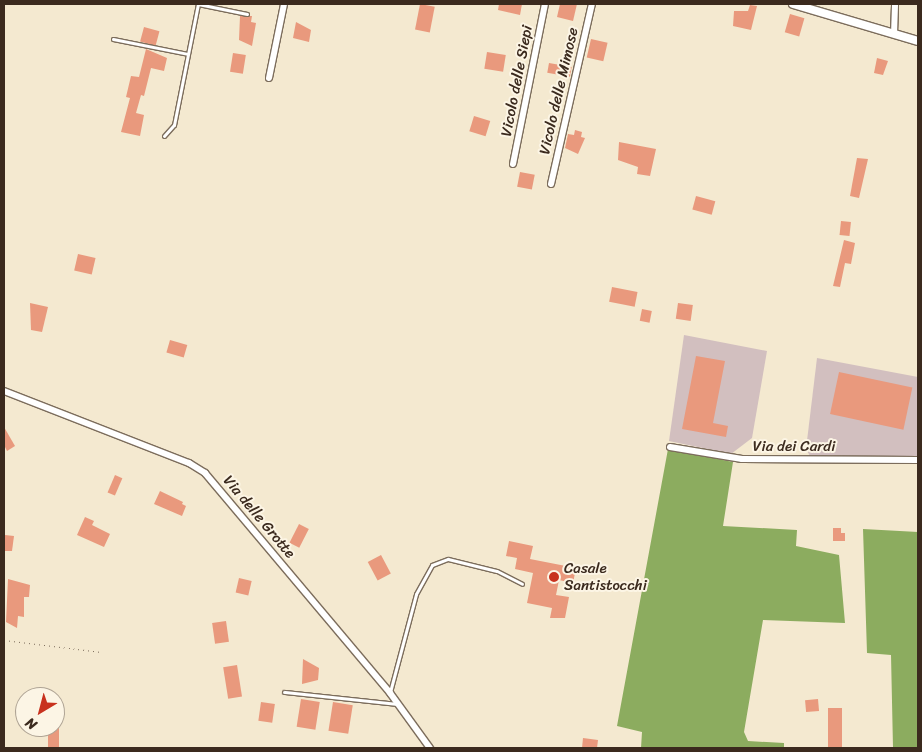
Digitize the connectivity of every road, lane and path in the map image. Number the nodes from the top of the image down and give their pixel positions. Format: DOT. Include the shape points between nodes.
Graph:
graph roads {
  1 [pos="198,4"];
  2 [pos="284,4"];
  3 [pos="545,4"];
  4 [pos="592,4"];
  5 [pos="793,4"];
  6 [pos="895,4"];
  7 [pos="247,14"];
  8 [pos="894,34"];
  9 [pos="112,39"];
  10 [pos="918,41"];
  11 [pos="188,54"];
  12 [pos="269,78"];
  13 [pos="164,136"];
  14 [pos="513,164"];
  15 [pos="551,184"];
  16 [pos="4,391"];
  17 [pos="670,447"];
  18 [pos="918,460"];
  19 [pos="522,584"];
  20 [pos="4,640"];
  21 [pos="100,652"];
  22 [pos="284,692"];
  23 [pos="390,693"];
  24 [pos="398,704"];
  25 [pos="430,748"];
  1 -- 7 [label="lane"];
  1 -- 11 [label="lane"];
  2 -- 12 [label="street"];
  3 -- 14 [label="street, Vicolo delle Siepi"];
  4 -- 15 [label="street, Vicolo delle Mimose"];
  5 -- 8 [label="street"];
  6 -- 8 [label="street"];
  8 -- 10 [label="street"];
  9 -- 11 [label="lane"];
  11 -- 13 [label="lane" via="174,125"];
  16 -- 23 [label="street, Via delle Grotte" via="203,471"];
  17 -- 18 [label="street, Via dei Cardi" via="742,459"];
  19 -- 23 [label="lane" via="497,571 448,559 432,565 416,594"];
  20 -- 21 [label="path"];
  22 -- 24 [label="lane"];
  23 -- 24 [label="street, Via delle Grotte"];
  24 -- 25 [label="street, Via delle Grotte"];
}
